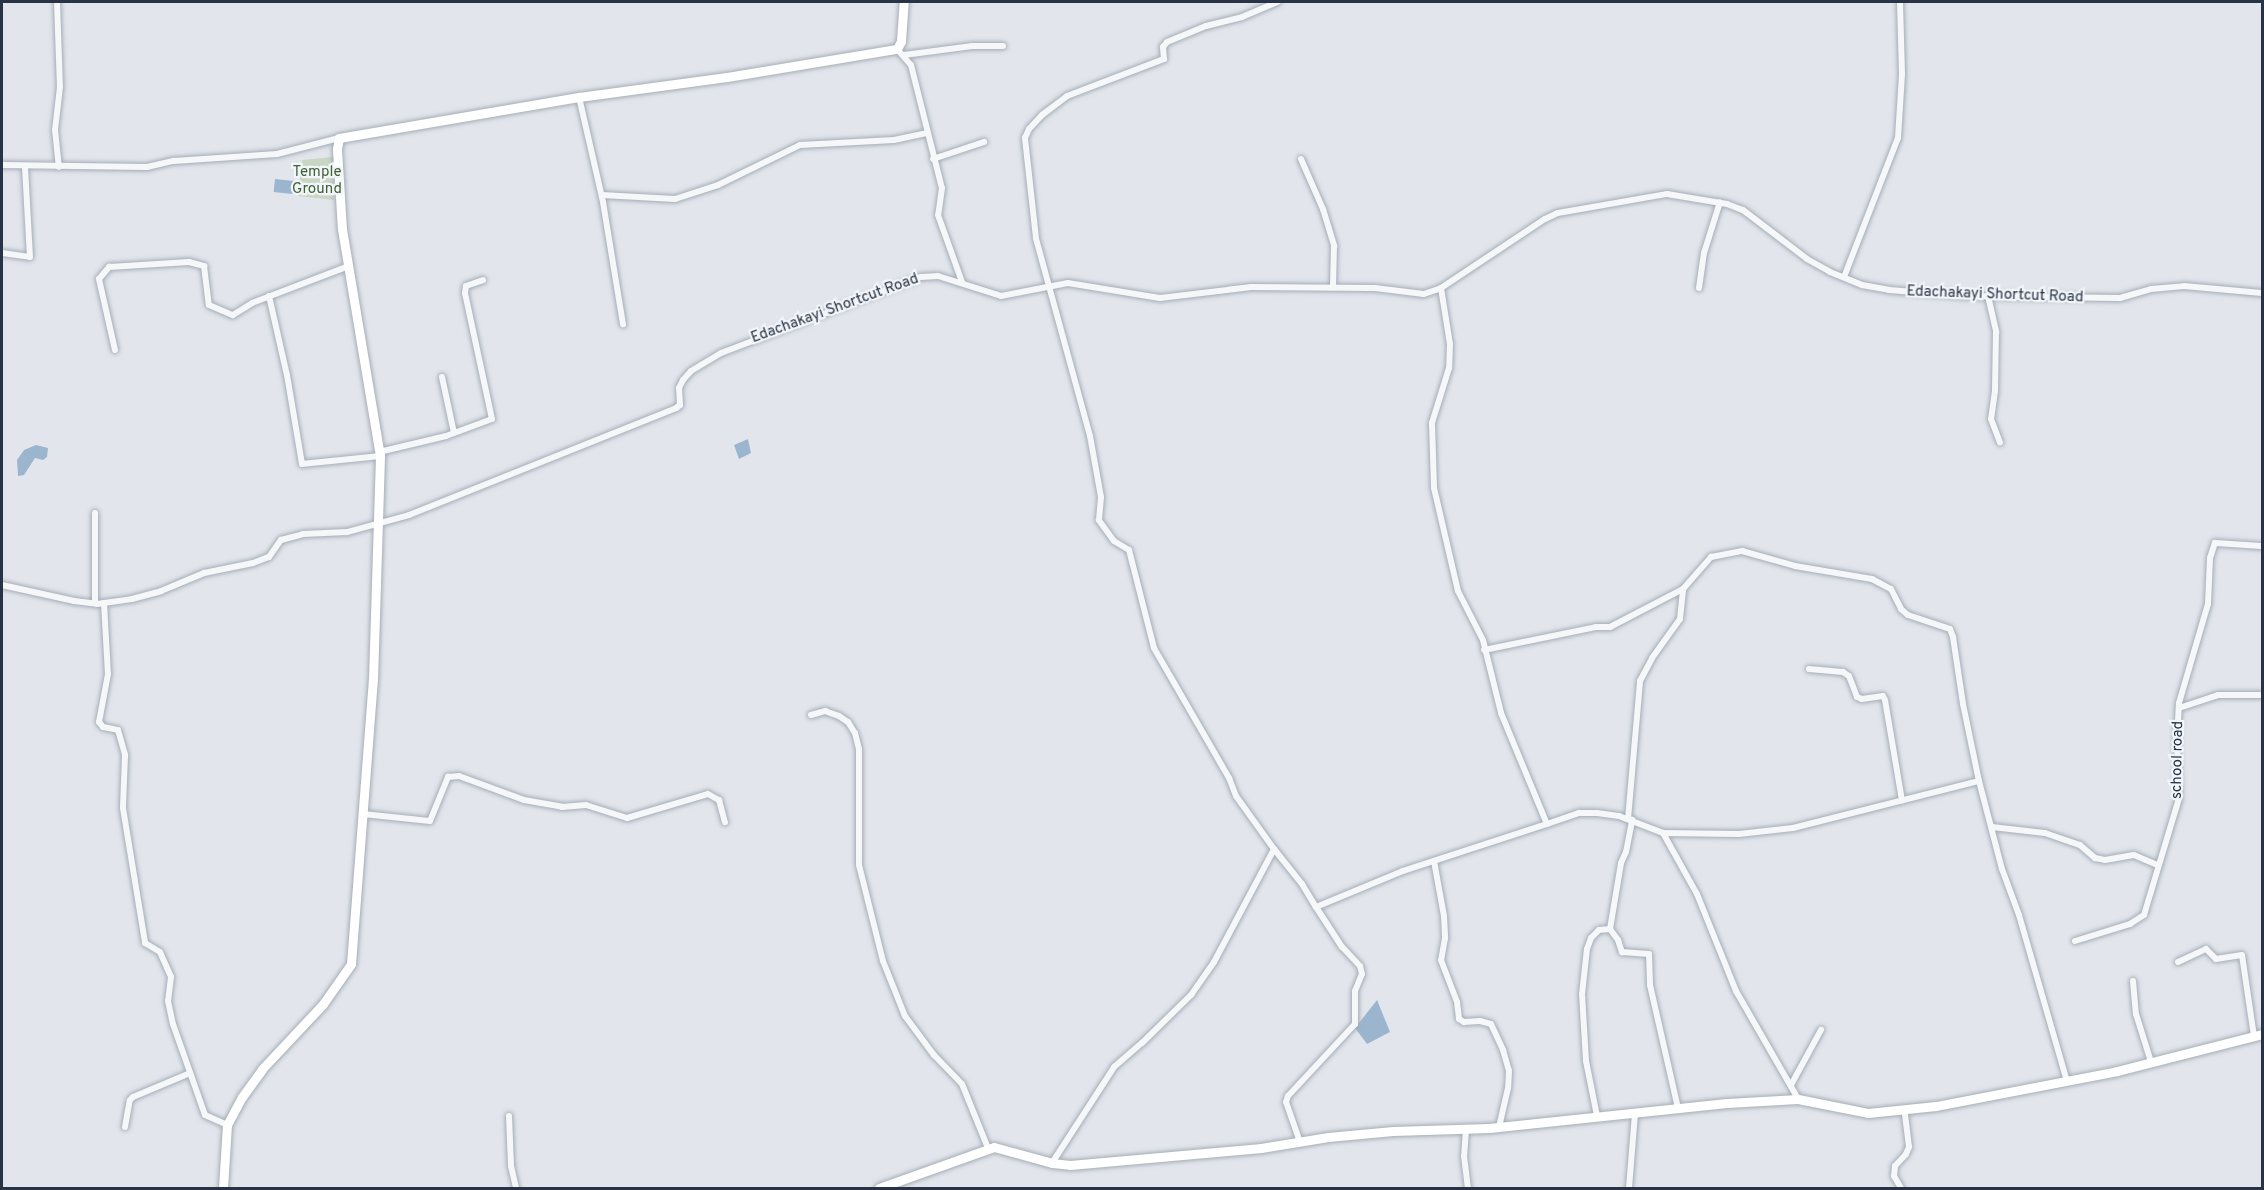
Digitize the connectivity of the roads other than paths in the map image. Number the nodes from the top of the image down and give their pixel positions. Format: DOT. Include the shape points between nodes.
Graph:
graph roads {
  1 [pos="57,2"];
  2 [pos="904,2"];
  3 [pos="1278,2"];
  4 [pos="1900,2"];
  5 [pos="1003,46"];
  6 [pos="900,52"];
  7 [pos="579,97"];
  8 [pos="926,133"];
  9 [pos="339,138"];
  10 [pos="984,142"];
  11 [pos="933,159"];
  12 [pos="1301,159"];
  13 [pos="2,165"];
  14 [pos="26,167"];
  15 [pos="59,167"];
  16 [pos="602,195"];
  17 [pos="1720,202"];
  18 [pos="2,253"];
  19 [pos="349,266"];
  20 [pos="1844,277"];
  21 [pos="483,280"];
  22 [pos="962,282"];
  23 [pos="1048,286"];
  24 [pos="1333,287"];
  25 [pos="1441,288"];
  26 [pos="1699,288"];
  27 [pos="2262,293"];
  28 [pos="270,296"];
  29 [pos="1988,296"];
  30 [pos="623,324"];
  31 [pos="115,350"];
  32 [pos="441,377"];
  33 [pos="454,433"];
  34 [pos="2000,442"];
  35 [pos="380,454"];
  36 [pos="95,513"];
  37 [pos="377,526"];
  38 [pos="2262,546"];
  39 [pos="2,585"];
  40 [pos="1683,589"];
  41 [pos="95,603"];
  42 [pos="104,603"];
  43 [pos="1484,650"];
  44 [pos="1809,669"];
  45 [pos="2262,695"];
  46 [pos="2179,708"];
  47 [pos="811,715"];
  48 [pos="1979,781"];
  49 [pos="1902,801"];
  50 [pos="363,814"];
  51 [pos="1630,819"];
  52 [pos="725,822"];
  53 [pos="1547,824"];
  54 [pos="1992,827"];
  55 [pos="1663,833"];
  56 [pos="1274,849"];
  57 [pos="1434,861"];
  58 [pos="2158,865"];
  59 [pos="1316,908"];
  60 [pos="1610,929"];
  61 [pos="2075,941"];
  62 [pos="2178,962"];
  63 [pos="2133,981"];
  64 [pos="1821,1030"];
  65 [pos="2258,1035"];
  66 [pos="2151,1062"];
  67 [pos="190,1073"];
  68 [pos="2067,1081"];
  69 [pos="1791,1085"];
  70 [pos="1798,1099"];
  71 [pos="1677,1108"];
  72 [pos="1904,1109"];
  73 [pos="1635,1113"];
  74 [pos="509,1116"];
  75 [pos="1597,1116"];
  76 [pos="227,1125"];
  77 [pos="125,1127"];
  78 [pos="1499,1127"];
  79 [pos="1466,1129"];
  80 [pos="1300,1142"];
  81 [pos="988,1148"];
  82 [pos="1052,1163"];
  83 [pos="223,1188"];
  84 [pos="516,1188"];
  85 [pos="879,1188"];
  86 [pos="1468,1188"];
  87 [pos="1629,1188"];
  88 [pos="1901,1188"];
  1 -- 15 [label="street" via="60,87 55,130"];
  2 -- 6 [label="main road"];
  3 -- 23 [label="street" via="1167,42 1162,60 1067,96 1029,129 1025,145 1036,237"];
  4 -- 20 [label="street" via="1902,74 1898,138"];
  5 -- 6 [label="street"];
  6 -- 7 [label="main road"];
  6 -- 8 [label="street" via="912,65"];
  7 -- 9 [label="main road"];
  7 -- 16 [label="street"];
  8 -- 11 [label="street"];
  8 -- 16 [label="street" via="894,140 800,145 718,185 675,199"];
  9 -- 15 [label="street" via="277,154 174,161 147,167"];
  9 -- 19 [label="main road" via="342,229"];
  10 -- 11 [label="street"];
  11 -- 22 [label="street" via="943,195 938,215"];
  12 -- 24 [label="street" via="1334,246"];
  13 -- 14 [label="street"];
  14 -- 15 [label="street"];
  14 -- 18 [label="street" via="30,257"];
  16 -- 30 [label="street"];
  17 -- 20 [label="street, Edachakayi Shortcut Road" via="1743,210 1807,259"];
  17 -- 25 [label="street, Edachakayi Shortcut Road" via="1667,194 1558,213"];
  17 -- 26 [label="street" via="1704,253"];
  19 -- 28 [label="street"];
  19 -- 35 [label="main road"];
  20 -- 29 [label="street, Edachakayi Shortcut Road" via="1862,285 1917,294"];
  21 -- 33 [label="street" via="466,285 465,293 492,419"];
  22 -- 23 [label="street, Edachakayi Shortcut Road" via="1001,296"];
  22 -- 37 [label="street, Edachakayi Shortcut Road" via="938,276 921,277 750,340 691,371 679,388 680,405 676,408 469,493"];
  23 -- 24 [label="street, Edachakayi Shortcut Road" via="1068,283 1160,298 1251,287"];
  23 -- 56 [label="street" via="1090,436 1101,497 1099,520 1114,541 1129,550 1154,648 1236,796"];
  24 -- 25 [label="street, Edachakayi Shortcut Road" via="1424,294"];
  25 -- 43 [label="street" via="1450,345 1449,368 1432,423 1434,488 1458,591 1483,640"];
  27 -- 29 [label="street, Edachakayi Shortcut Road" via="2184,285 2120,298"];
  28 -- 31 [label="street" via="232,315 209,305 204,266 189,262 109,267 99,279"];
  28 -- 35 [label="street" via="302,464"];
  29 -- 34 [label="street" via="1996,332 1991,419"];
  32 -- 33 [label="street"];
  33 -- 35 [label="street"];
  35 -- 37 [label="main road"];
  36 -- 41 [label="street"];
  37 -- 42 [label="street" via="281,540 269,557 254,563 226,566 161,591"];
  37 -- 50 [label="main road" via="373,679"];
  38 -- 46 [label="street, school road" via="2215,543 2210,558 2208,604"];
  39 -- 41 [label="street"];
  40 -- 43 [label="street" via="1610,627"];
  40 -- 48 [label="street" via="1711,557 1742,551 1795,566 1872,579 1890,589 1908,615 1950,629"];
  40 -- 51 [label="street" via="1680,619 1652,657 1641,681"];
  41 -- 42 [label="street"];
  42 -- 67 [label="street" via="108,674 99,722 120,734 125,755 123,808 145,943 160,952 171,977 168,1001"];
  43 -- 53 [label="street" via="1501,713"];
  44 -- 49 [label="street" via="1843,672 1849,676 1857,697 1882,696 1885,700"];
  45 -- 46 [label="street" via="2218,695"];
  46 -- 58 [label="street, school road" via="2179,798"];
  47 -- 81 [label="street" via="825,711 839,716 855,733 859,749 859,865 883,961 905,1016 962,1084"];
  48 -- 49 [label="street"];
  48 -- 54 [label="street"];
  49 -- 55 [label="street" via="1793,828 1739,834"];
  50 -- 52 [label="street" via="430,821 448,777 453,776 524,800 562,807 586,805 627,818 708,794 719,801"];
  50 -- 76 [label="main road" via="351,964 323,1004 262,1069"];
  51 -- 53 [label="street" via="1579,813"];
  51 -- 55 [label="street"];
  51 -- 60 [label="street"];
  53 -- 57 [label="street"];
  54 -- 58 [label="street" via="2045,833 2080,845 2105,861 2134,855"];
  54 -- 68 [label="street"];
  55 -- 69 [label="street" via="1696,894 1736,991"];
  56 -- 59 [label="street"];
  56 -- 82 [label="street" via="1214,962 1191,995 1114,1067"];
  57 -- 59 [label="street"];
  57 -- 78 [label="street" via="1445,924 1441,960 1457,1002 1459,1019 1491,1024 1509,1071"];
  58 -- 61 [label="street, school road" via="2140,920"];
  59 -- 80 [label="street" via="1362,974 1354,991 1355,1024 1288,1096 1286,1102"];
  60 -- 71 [label="street" via="1622,952 1649,954 1650,985"];
  60 -- 75 [label="street" via="1599,930 1591,938 1582,994 1586,1061"];
  62 -- 65 [label="street" via="2206,949 2216,958 2242,955"];
  63 -- 66 [label="street" via="2136,1014"];
  64 -- 69 [label="street"];
  65 -- 66 [label="main road"];
  66 -- 68 [label="main road"];
  67 -- 76 [label="street" via="205,1114"];
  67 -- 77 [label="street" via="133,1097"];
  68 -- 72 [label="main road"];
  69 -- 70 [label="street"];
  70 -- 71 [label="main road"];
  70 -- 72 [label="main road" via="1868,1113"];
  71 -- 73 [label="main road"];
  72 -- 88 [label="street" via="1908,1148 1895,1167 1894,1176"];
  73 -- 75 [label="main road"];
  73 -- 87 [label="street"];
  74 -- 84 [label="street"];
  75 -- 78 [label="main road"];
  76 -- 83 [label="main road"];
  78 -- 79 [label="main road"];
  79 -- 80 [label="main road" via="1393,1131"];
  79 -- 86 [label="street"];
  80 -- 82 [label="main road" via="1202,1154"];
  81 -- 82 [label="main road" via="1006,1149"];
  81 -- 85 [label="main road"];
}
